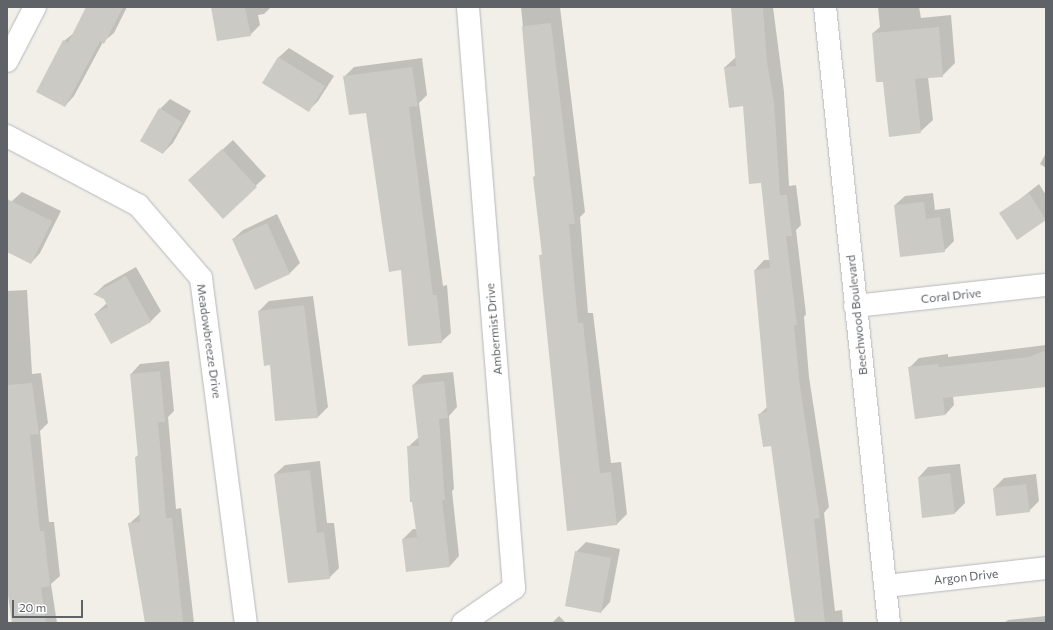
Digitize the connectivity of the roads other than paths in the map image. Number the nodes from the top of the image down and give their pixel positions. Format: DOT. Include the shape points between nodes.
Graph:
graph roads {
  1 [pos="35,7"];
  2 [pos="468,7"];
  3 [pos="825,7"];
  4 [pos="7,61"];
  5 [pos="7,136"];
  6 [pos="1046,285"];
  7 [pos="856,306"];
  8 [pos="1046,568"];
  9 [pos="886,586"];
  10 [pos="246,623"];
  11 [pos="463,623"];
  12 [pos="890,623"];
  1 -- 4 [label="street"];
  2 -- 11 [label="street, Ambermist Drive" via="514,588"];
  3 -- 7 [label="street, Beechwood Boulevard"];
  5 -- 10 [label="street, Meadowbreeze Drive" via="138,205 201,278"];
  6 -- 7 [label="street, Coral Drive"];
  7 -- 9 [label="street, Beechwood Boulevard"];
  8 -- 9 [label="street, Argon Drive"];
  9 -- 12 [label="street, Beechwood Boulevard"];
}
